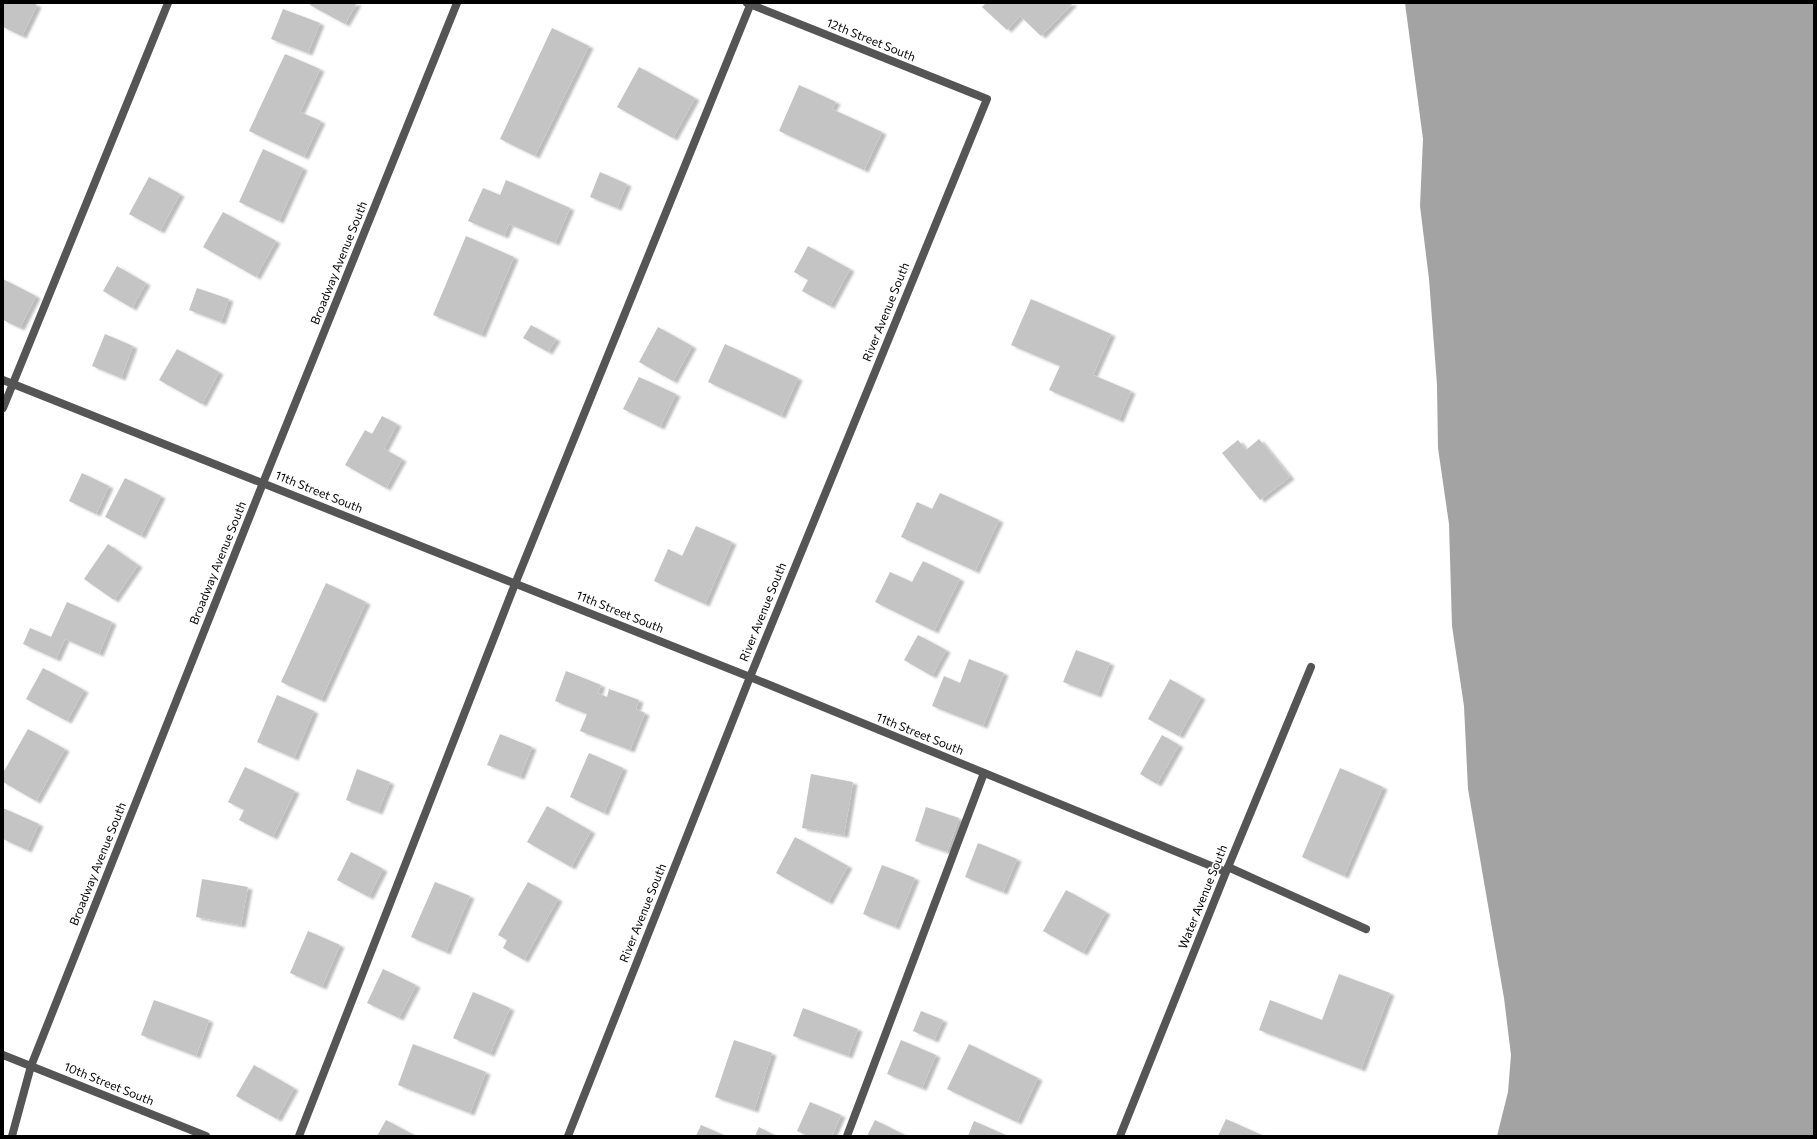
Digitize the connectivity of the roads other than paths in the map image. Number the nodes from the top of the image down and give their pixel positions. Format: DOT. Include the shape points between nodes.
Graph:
graph roads {
  1 [pos="168,3"];
  2 [pos="457,3"];
  3 [pos="750,4"];
  4 [pos="986,99"];
  5 [pos="3,380"];
  6 [pos="13,384"];
  7 [pos="3,408"];
  8 [pos="263,483"];
  9 [pos="515,584"];
  10 [pos="1311,667"];
  11 [pos="750,676"];
  12 [pos="984,773"];
  13 [pos="1227,870"];
  14 [pos="1366,929"];
  15 [pos="3,1055"];
  16 [pos="31,1066"];
  17 [pos="12,1136"];
  18 [pos="206,1136"];
  19 [pos="299,1136"];
  20 [pos="568,1136"];
  21 [pos="846,1136"];
  22 [pos="1120,1136"];
  1 -- 6 [label="street"];
  2 -- 8 [label="street, Broadway Avenue South"];
  3 -- 4 [label="street, 12th Street South"];
  3 -- 9 [label="street"];
  4 -- 11 [label="street, River Avenue South"];
  5 -- 6 [label="street, 11th Street South"];
  6 -- 7 [label="street"];
  6 -- 8 [label="street, 11th Street South"];
  8 -- 9 [label="street, 11th Street South"];
  8 -- 16 [label="street, Broadway Avenue South"];
  9 -- 11 [label="street, 11th Street South"];
  9 -- 19 [label="street"];
  10 -- 13 [label="street, Water Avenue South"];
  11 -- 12 [label="street, 11th Street South"];
  11 -- 20 [label="street, River Avenue South"];
  12 -- 13 [label="street, 11th Street South"];
  12 -- 21 [label="street"];
  13 -- 14 [label="street, 11th Street South"];
  13 -- 22 [label="street, Water Avenue South"];
  15 -- 16 [label="street, 10th Street South"];
  16 -- 17 [label="street, Broadway Avenue South"];
  16 -- 18 [label="street, 10th Street South"];
}
